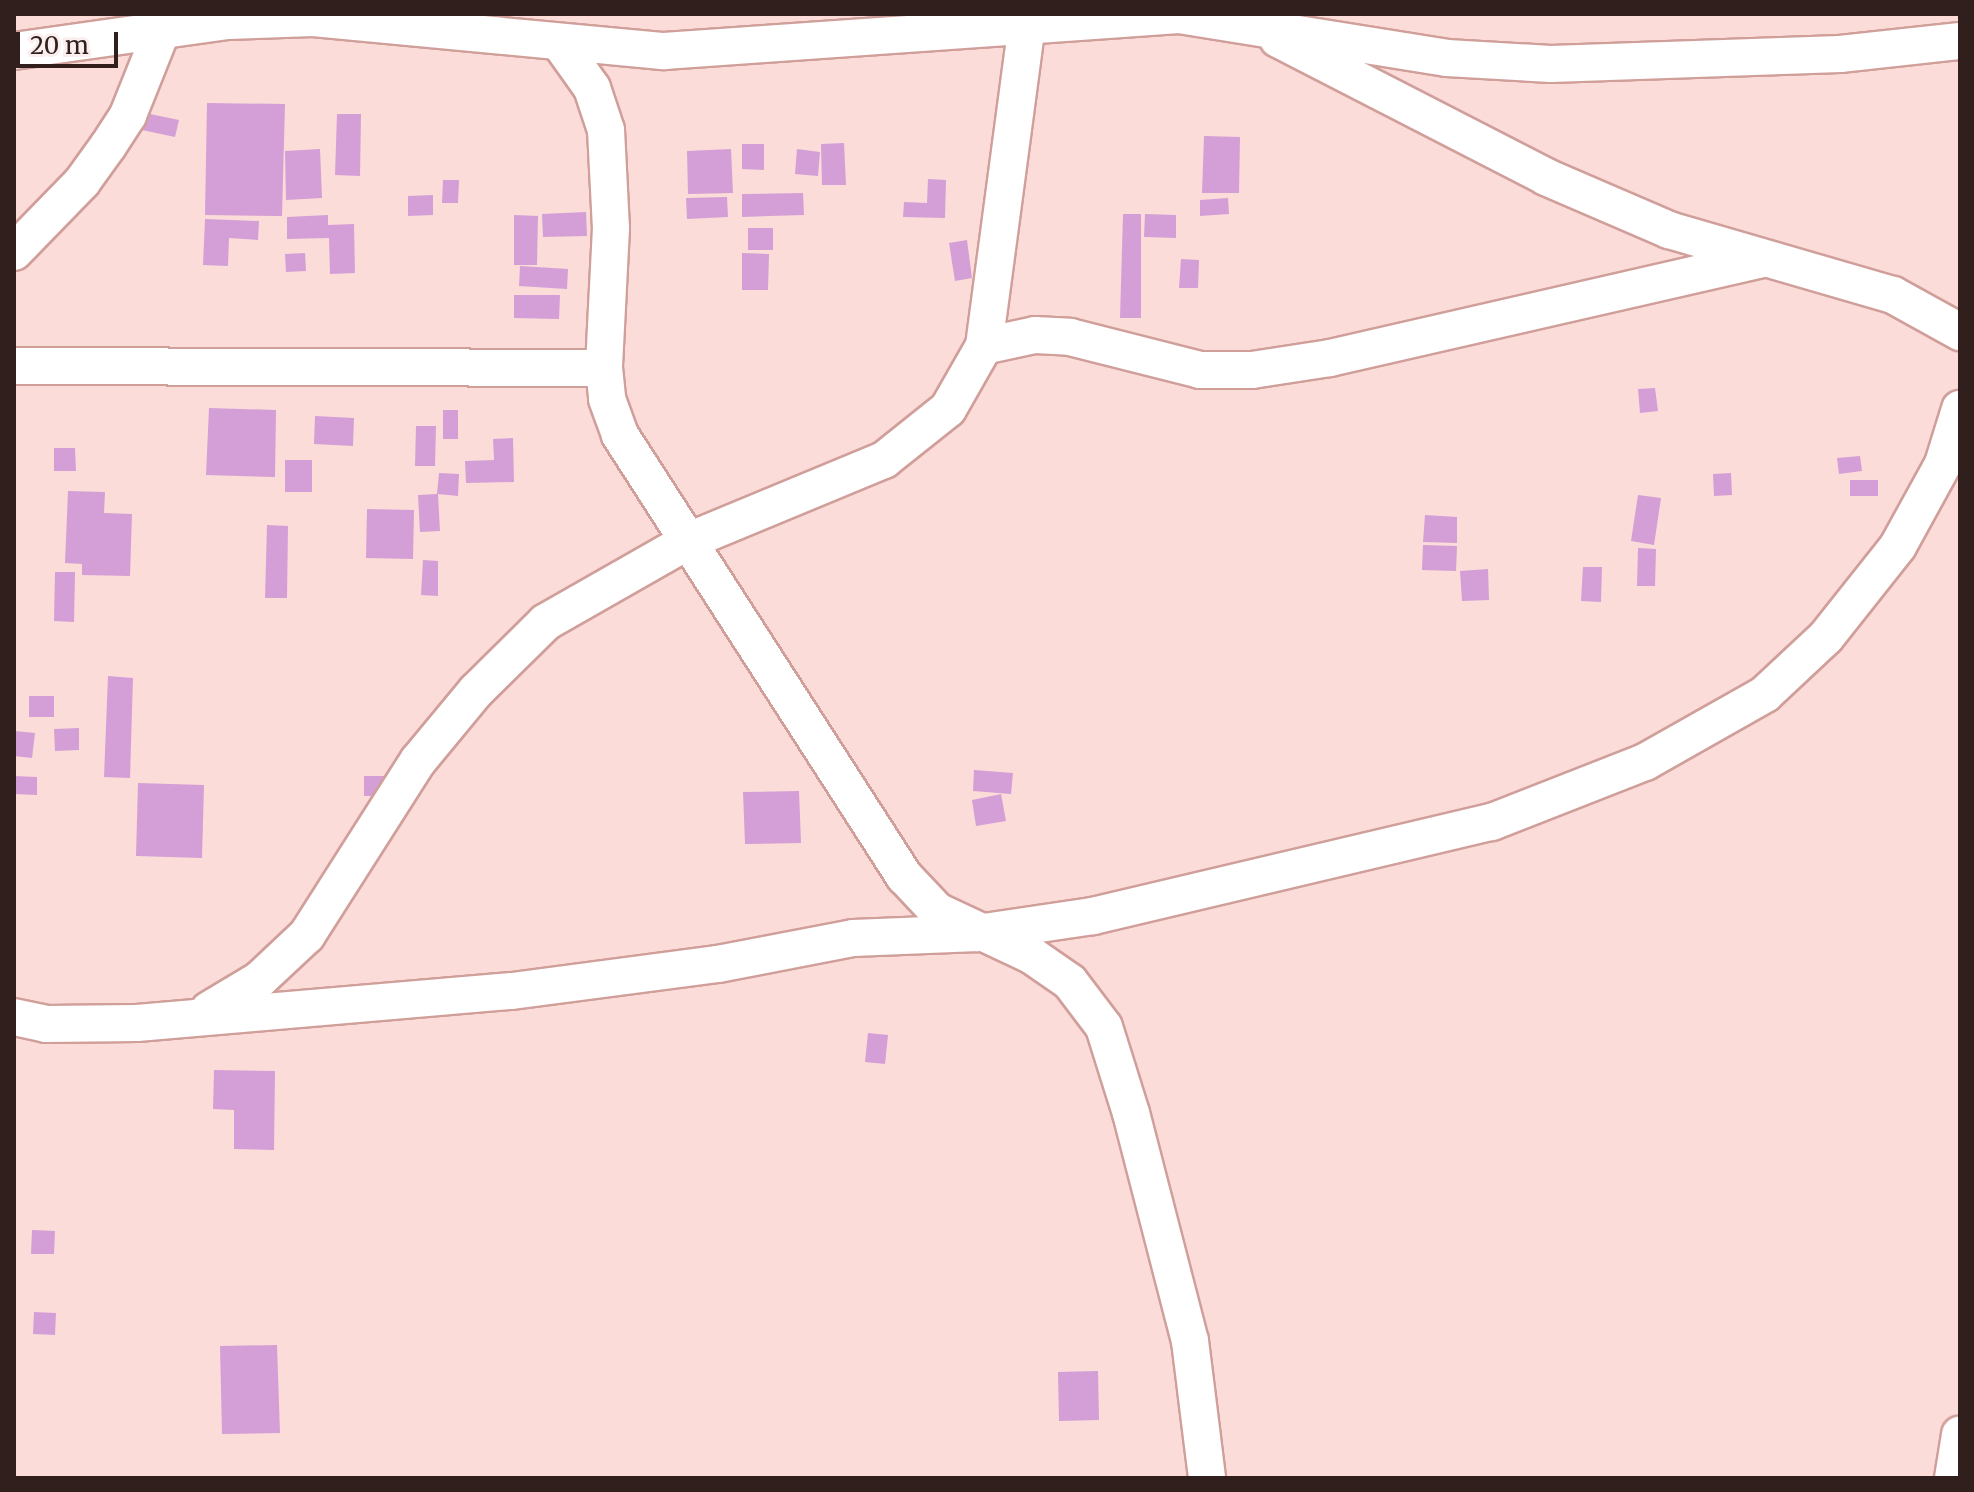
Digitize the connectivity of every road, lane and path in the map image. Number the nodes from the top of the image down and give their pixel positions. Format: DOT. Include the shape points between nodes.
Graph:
graph roads {
  1 [pos="340,17"];
  2 [pos="1243,22"];
  3 [pos="1027,24"];
  4 [pos="162,30"];
  5 [pos="1960,41"];
  6 [pos="560,43"];
  7 [pos="14,51"];
  8 [pos="18,243"];
  9 [pos="1763,259"];
  10 [pos="1960,332"];
  11 [pos="984,346"];
  12 [pos="14,366"];
  13 [pos="604,368"];
  14 [pos="1960,409"];
  15 [pos="686,542"];
  16 [pos="978,933"];
  17 [pos="14,1017"];
  18 [pos="197,1017"];
  19 [pos="1960,1435"];
  20 [pos="1207,1478"];
  21 [pos="1953,1478"];
  1 -- 4 [label="street" via="228,21"];
  1 -- 6 [label="street"];
  2 -- 3 [label="street" via="1139,14"];
  2 -- 5 [label="street" via="1447,58 1551,64 1840,54"];
  2 -- 9 [label="street" via="1546,177 1669,230"];
  3 -- 6 [label="street" via="664,51"];
  3 -- 11 [label="street"];
  4 -- 7 [label="street"];
  4 -- 8 [label="street" via="122,125 82,182"];
  6 -- 13 [label="street" via="592,88 606,130 611,228"];
  9 -- 10 [label="street" via="1893,295"];
  9 -- 11 [label="street" via="1330,358 1252,370 1200,370 1070,337 1035,335"];
  11 -- 15 [label="street" via="948,409 884,460"];
  12 -- 13 [label="street"];
  13 -- 15 [label="street" via="607,399 620,435"];
  14 -- 16 [label="street" via="1943,464 1898,546 1826,637 1795,667 1765,694 1705,732 1645,762 1492,822 1093,916"];
  15 -- 16 [label="street" via="904,876 937,911"];
  15 -- 18 [label="street" via="536,632 476,691 418,761 307,935 259,980"];
  16 -- 18 [label="street" via="853,938 718,964 512,991"];
  16 -- 20 [label="street" via="1031,955 1070,982 1104,1027 1190,1341"];
  17 -- 18 [label="street" via="61,1024"];
  19 -- 21 [label="street"];
}
